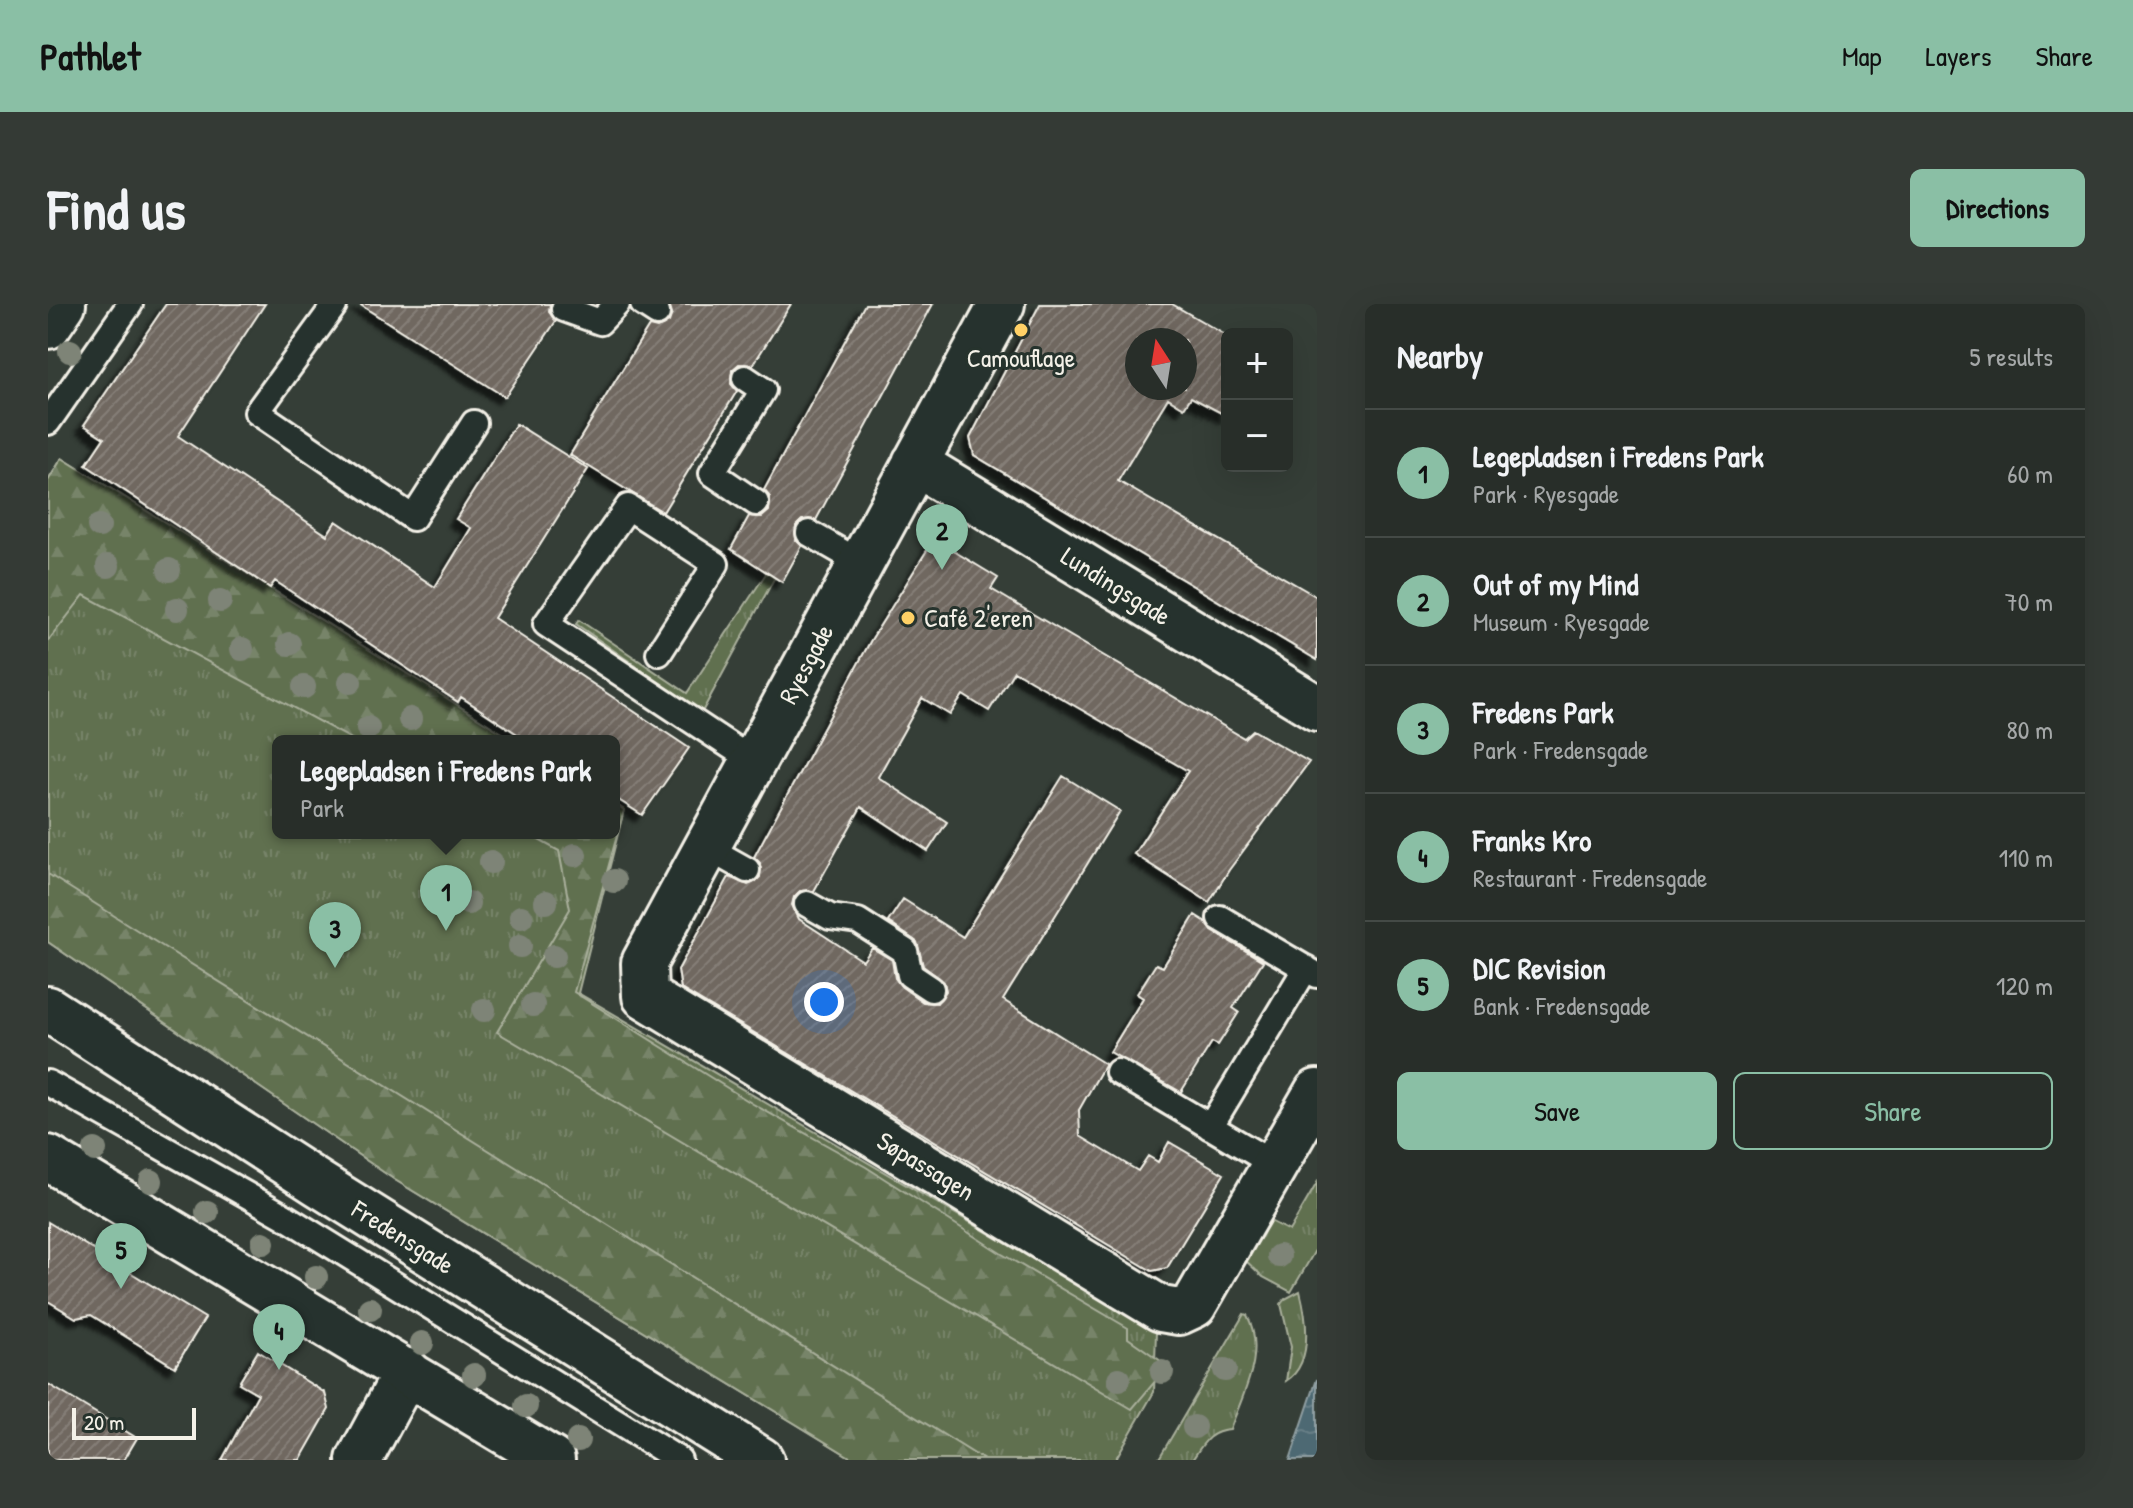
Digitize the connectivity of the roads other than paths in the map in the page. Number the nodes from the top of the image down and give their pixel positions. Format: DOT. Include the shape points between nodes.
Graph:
graph roads {
  1 [pos="63,304"];
  2 [pos="130,304"];
  3 [pos="330,304"];
  4 [pos="617,304"];
  5 [pos="1002,304"];
  6 [pos="564,309"];
  7 [pos="48,326"];
  8 [pos="745,378"];
  9 [pos="48,422"];
  10 [pos="474,423"];
  11 [pos="915,463"];
  12 [pos="756,503"];
  13 [pos="809,533"];
  14 [pos="861,563"];
  15 [pos="659,653"];
  16 [pos="1317,708"];
  17 [pos="753,761"];
  18 [pos="706,847"];
  19 [pos="747,870"];
  20 [pos="807,904"];
  21 [pos="1220,918"];
  22 [pos="1312,971"];
  23 [pos="931,989"];
  24 [pos="48,1009"];
  25 [pos="675,1014"];
  26 [pos="48,1037"];
  27 [pos="1118,1072"];
  28 [pos="48,1083"];
  29 [pos="1317,1092"];
  30 [pos="1210,1127"];
  31 [pos="48,1158"];
  32 [pos="1275,1165"];
  33 [pos="319,1184"];
  34 [pos="407,1371"];
  35 [pos="359,1460"];
  36 [pos="552,1460"];
  37 [pos="679,1460"];
  38 [pos="761,1460"];
  1 -- 7 [label="street"];
  2 -- 9 [label="lane"];
  3 -- 10 [label="lane" via="334,306 257,412 413,518"];
  4 -- 6 [label="lane" via="600,322"];
  5 -- 11 [label="street, Ryesgade"];
  8 -- 12 [label="lane" via="763,390 712,473"];
  11 -- 14 [label="street, Ryesgade"];
  11 -- 16 [label="street, Lundingsgade"];
  13 -- 14 [label="lane"];
  14 -- 17 [label="street, Ryesgade"];
  15 -- 17 [label="lane" via="716,564 628,507 546,624"];
  17 -- 18 [label="street, Ryesgade"];
  18 -- 19 [label="lane"];
  18 -- 25 [label="street, Ryesgade" via="644,963 645,996"];
  20 -- 23 [label="lane" via="830,917 858,921 905,951 910,975"];
  21 -- 22 [label="lane"];
  22 -- 30 [label="lane"];
  24 -- 33 [label="street, Fredensgade"];
  25 -- 32 [label="street, Søpassagen" via="1161,1309 1179,1312 1194,1305"];
  26 -- 33 [label="street"];
  27 -- 30 [label="lane"];
  28 -- 37 [label="lane" via="284,1216"];
  29 -- 32 [label="street"];
  30 -- 32 [label="lane"];
  31 -- 34 [label="street"];
  33 -- 38 [label="street, Fredensgade"];
  34 -- 35 [label="street"];
  34 -- 36 [label="street"];
}
